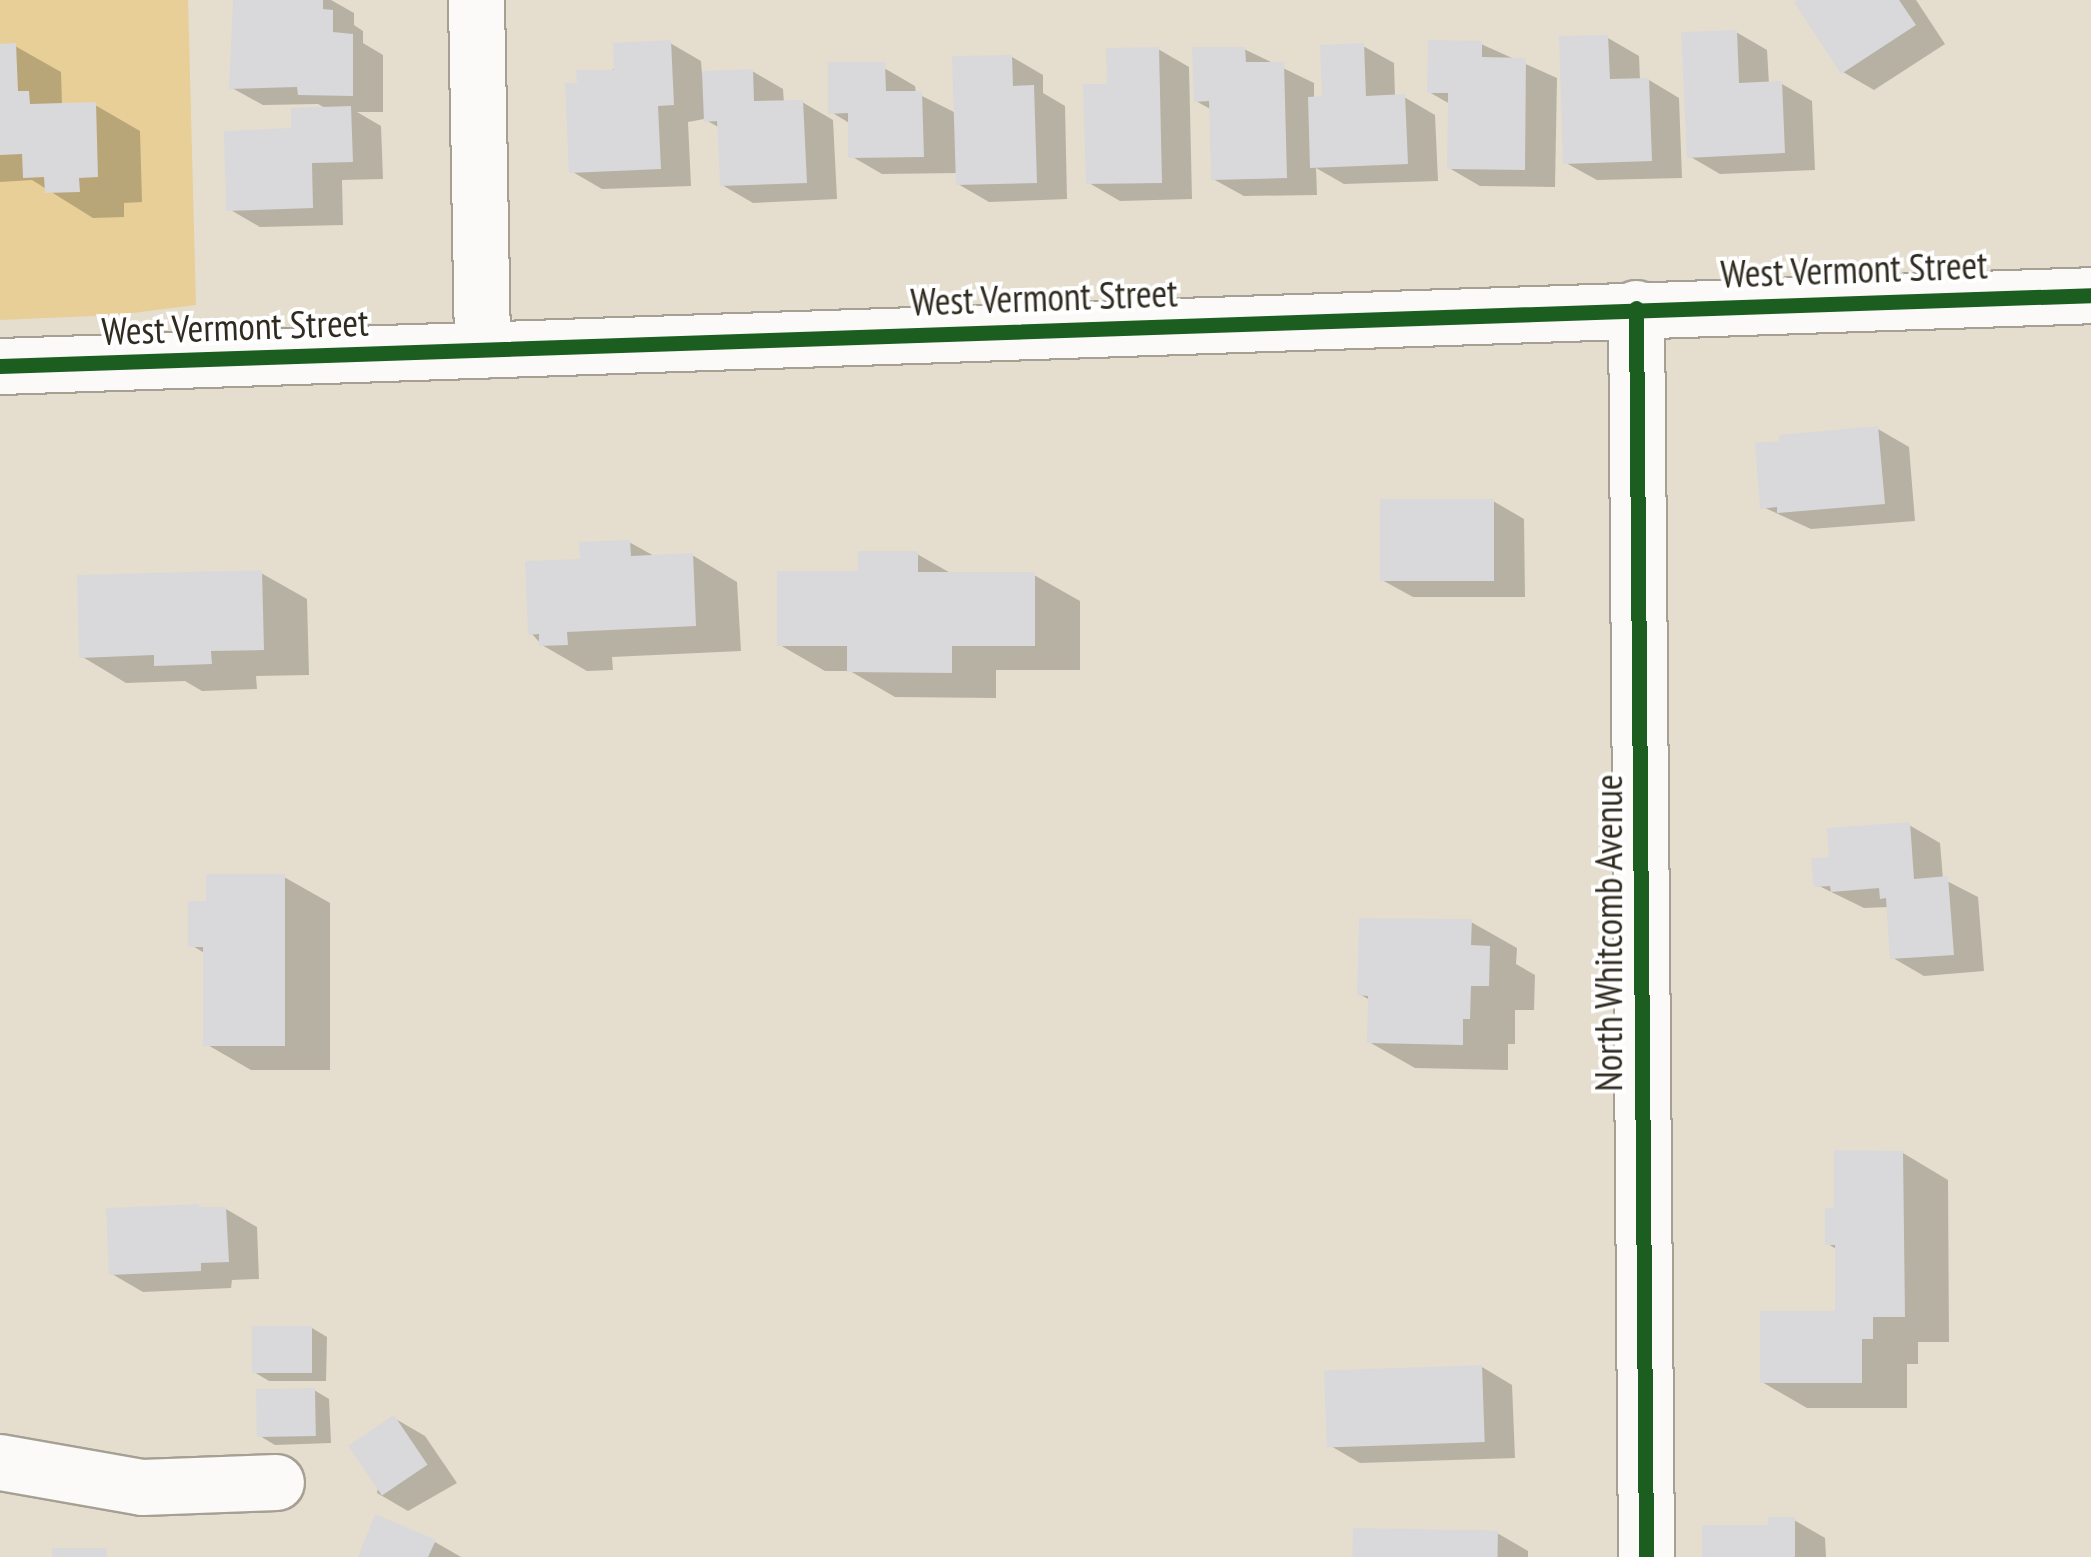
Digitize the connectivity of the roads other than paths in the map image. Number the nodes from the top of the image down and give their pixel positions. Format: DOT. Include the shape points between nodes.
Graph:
graph roads {
  1 [pos="476,0"];
  2 [pos="2091,295"];
  3 [pos="1636,308"];
  4 [pos="482,350"];
  5 [pos="0,366"];
  6 [pos="0,1462"];
  7 [pos="276,1482"];
  8 [pos="1646,1557"];
  1 -- 4 [label="street"];
  2 -- 3 [label="street, West Vermont Street"];
  3 -- 4 [label="street, West Vermont Street"];
  3 -- 8 [label="street, North Whitcomb Avenue"];
  4 -- 5 [label="street, West Vermont Street"];
  6 -- 7 [label="street" via="142,1488"];
}
